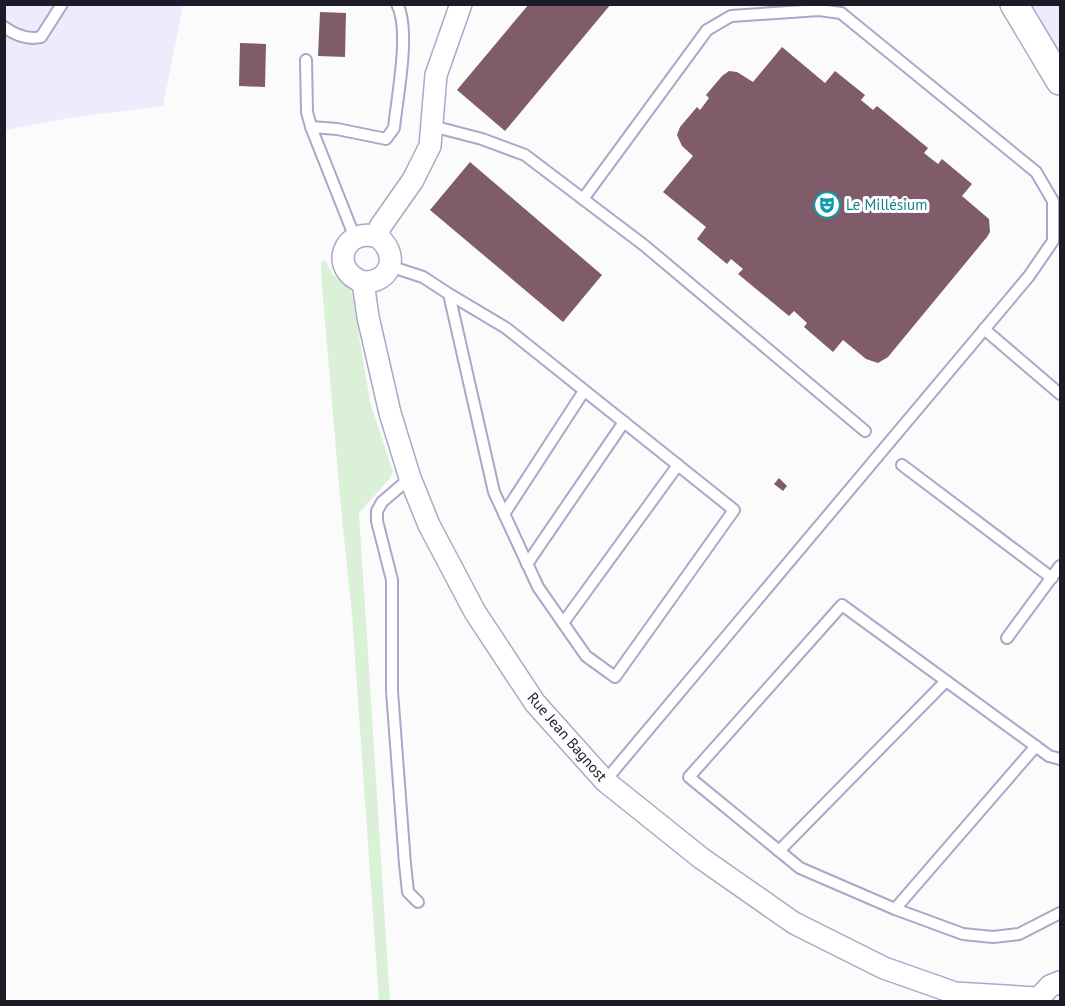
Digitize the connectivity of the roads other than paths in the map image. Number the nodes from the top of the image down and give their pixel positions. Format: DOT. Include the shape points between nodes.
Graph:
graph roads {
  1 [pos="62,4"];
  2 [pos="397,4"];
  3 [pos="461,4"];
  4 [pos="1014,4"];
  5 [pos="4,27"];
  6 [pos="306,60"];
  7 [pos="1060,81"];
  8 [pos="310,127"];
  9 [pos="431,136"];
  10 [pos="583,199"];
  11 [pos="378,237"];
  12 [pos="355,238"];
  13 [pos="389,266"];
  14 [pos="363,282"];
  15 [pos="449,294"];
  16 [pos="984,329"];
  17 [pos="584,391"];
  18 [pos="1060,394"];
  19 [pos="624,422"];
  20 [pos="864,430"];
  21 [pos="678,465"];
  22 [pos="902,465"];
  23 [pos="410,478"];
  24 [pos="504,514"];
  25 [pos="527,564"];
  26 [pos="1060,566"];
  27 [pos="1052,578"];
  28 [pos="563,623"];
  29 [pos="1007,638"];
  30 [pos="946,681"];
  31 [pos="1036,746"];
  32 [pos="1060,759"];
  33 [pos="605,781"];
  34 [pos="779,851"];
  35 [pos="418,902"];
  36 [pos="895,909"];
  37 [pos="1060,913"];
  38 [pos="1060,982"];
  39 [pos="960,997"];
  40 [pos="1036,1000"];
  1 -- 5 [label="lane" via="41,37 31,40"];
  2 -- 8 [label="lane" via="404,33 391,134 386,139 377,139"];
  3 -- 9 [label="street" via="436,75"];
  4 -- 7 [label="street"];
  6 -- 8 [label="lane"];
  8 -- 12 [label="lane"];
  9 -- 10 [label="lane" via="482,139 525,155"];
  9 -- 11 [label="street" via="412,180 380,227"];
  10 -- 16 [label="lane" via="707,30 731,16 819,10 841,13 1036,172 1053,201 1053,241"];
  10 -- 20 [label="lane" via="645,246"];
  11 -- 12 [label="street"];
  11 -- 13 [label="street" via="389,250"];
  12 -- 14 [label="street" via="344,250 344,266 348,274"];
  13 -- 14 [label="street" via="379,279"];
  13 -- 15 [label="lane" via="423,277"];
  14 -- 23 [label="street, Rue Jean Bagnost" via="390,413"];
  15 -- 17 [label="lane" via="506,328"];
  15 -- 24 [label="lane" via="494,492"];
  16 -- 18 [label="lane"];
  16 -- 33 [label="lane"];
  17 -- 19 [label="lane"];
  17 -- 24 [label="lane"];
  19 -- 21 [label="lane"];
  19 -- 25 [label="lane"];
  21 -- 28 [label="lane"];
  21 -- 28 [label="lane" via="734,510 615,677 586,656"];
  22 -- 27 [label="lane"];
  23 -- 33 [label="street, Rue Jean Bagnost" via="429,525 475,612 535,703"];
  23 -- 35 [label="lane" via="382,502 377,521 392,580 392,691 408,892"];
  24 -- 25 [label="lane"];
  25 -- 28 [label="lane"];
  26 -- 27 [label="lane"];
  27 -- 29 [label="lane"];
  30 -- 31 [label="lane"];
  30 -- 34 [label="lane"];
  30 -- 34 [label="lane" via="842,605 688,777"];
  31 -- 32 [label="lane"];
  31 -- 36 [label="lane"];
  33 -- 39 [label="street, Rue Jean Bagnost" via="701,858 794,923 884,968"];
  34 -- 36 [label="lane" via="800,868"];
  36 -- 37 [label="lane" via="963,934 993,937 1019,934"];
  38 -- 40 [label="street, Rue Jean Bagnost"];
  39 -- 40 [label="street, Rue Jean Bagnost"];
}
